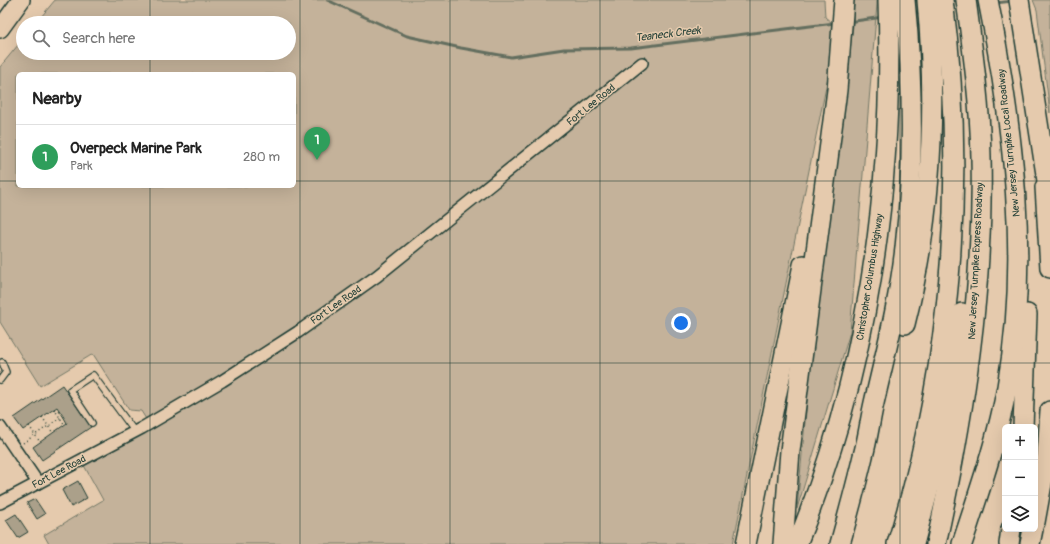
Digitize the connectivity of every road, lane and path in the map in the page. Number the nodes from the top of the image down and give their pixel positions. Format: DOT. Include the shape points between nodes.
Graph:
graph roads {
  1 [pos="21,0"];
  2 [pos="927,0"];
  3 [pos="943,0"];
  4 [pos="966,0"];
  5 [pos="896,2"];
  6 [pos="844,5"];
  7 [pos="1020,6"];
  8 [pos="990,8"];
  9 [pos="938,23"];
  10 [pos="898,28"];
  11 [pos="0,29"];
  12 [pos="642,63"];
  13 [pos="981,158"];
  14 [pos="826,168"];
  15 [pos="1045,174"];
  16 [pos="1050,200"];
  17 [pos="1017,211"];
  18 [pos="1050,268"];
  19 [pos="2,362"];
  20 [pos="0,380"];
  21 [pos="54,409"];
  22 [pos="1050,411"];
  23 [pos="63,416"];
  24 [pos="42,417"];
  25 [pos="60,418"];
  26 [pos="92,423"];
  27 [pos="1023,424"];
  28 [pos="65,425"];
  29 [pos="29,426"];
  30 [pos="48,426"];
  31 [pos="0,427"];
  32 [pos="139,430"];
  33 [pos="53,433"];
  34 [pos="35,435"];
  35 [pos="40,442"];
  36 [pos="15,449"];
  37 [pos="864,455"];
  38 [pos="38,483"];
  39 [pos="0,503"];
  40 [pos="1038,506"];
  41 [pos="1011,532"];
  42 [pos="1032,532"];
  43 [pos="788,542"];
  44 [pos="746,544"];
  45 [pos="840,544"];
  46 [pos="897,544"];
  47 [pos="914,544"];
  48 [pos="936,544"];
  49 [pos="962,544"];
  50 [pos="1009,544"];
  51 [pos="1030,544"];
  1 -- 11 [label="main road"];
  2 -- 9 [label="highway"];
  3 -- 9 [label="highway"];
  4 -- 13 [label="highway, New Jersey Turnpike Express Roadway" via="977,94"];
  5 -- 10 [label="highway"];
  6 -- 14 [label="highway" via="837,90"];
  7 -- 15 [label="highway"];
  8 -- 17 [label="highway, New Jersey Turnpike Local Roadway" via="1009,128"];
  9 -- 37 [label="highway" via="923,230 912,295 883,406"];
  9 -- 46 [label="highway" via="952,97 954,160 950,267 941,345 929,414 916,476"];
  10 -- 37 [label="highway" via="911,141 907,228 895,314"];
  10 -- 43 [label="highway, Christopher Columbus Highway" via="890,83 880,223 859,343 842,413 823,475"];
  12 -- 32 [label="street, Fort Lee Road" via="361,288 222,381"];
  13 -- 47 [label="highway" via="970,219 965,290 950,396 937,460"];
  13 -- 48 [label="highway, New Jersey Turnpike Express Roadway" via="978,270 970,356"];
  14 -- 43 [label="highway" via="790,451"];
  14 -- 44 [label="highway" via="812,221"];
  15 -- 16 [label="highway"];
  15 -- 18 [label="highway"];
  17 -- 27 [label="highway" via="1026,273"];
  17 -- 49 [label="highway, New Jersey Turnpike Local Roadway" via="1016,312 1007,386 994,443"];
  19 -- 20 [label="lane" via="6,372"];
  21 -- 25 [label="path"];
  22 -- 40 [label="highway" via="1047,456"];
  23 -- 25 [label="path"];
  24 -- 30 [label="path"];
  25 -- 28 [label="path"];
  25 -- 30 [label="path"];
  26 -- 32 [label="lane" via="70,390 93,375"];
  29 -- 34 [label="path"];
  30 -- 33 [label="path"];
  30 -- 34 [label="path"];
  31 -- 36 [label="street"];
  32 -- 38 [label="street, Fort Lee Road"];
  34 -- 35 [label="path"];
  34 -- 36 [label="path"];
  36 -- 38 [label="street"];
  37 -- 45 [label="highway"];
  38 -- 39 [label="street, Fort Lee Road"];
  41 -- 50 [label="highway"];
  42 -- 51 [label="highway"];
}
